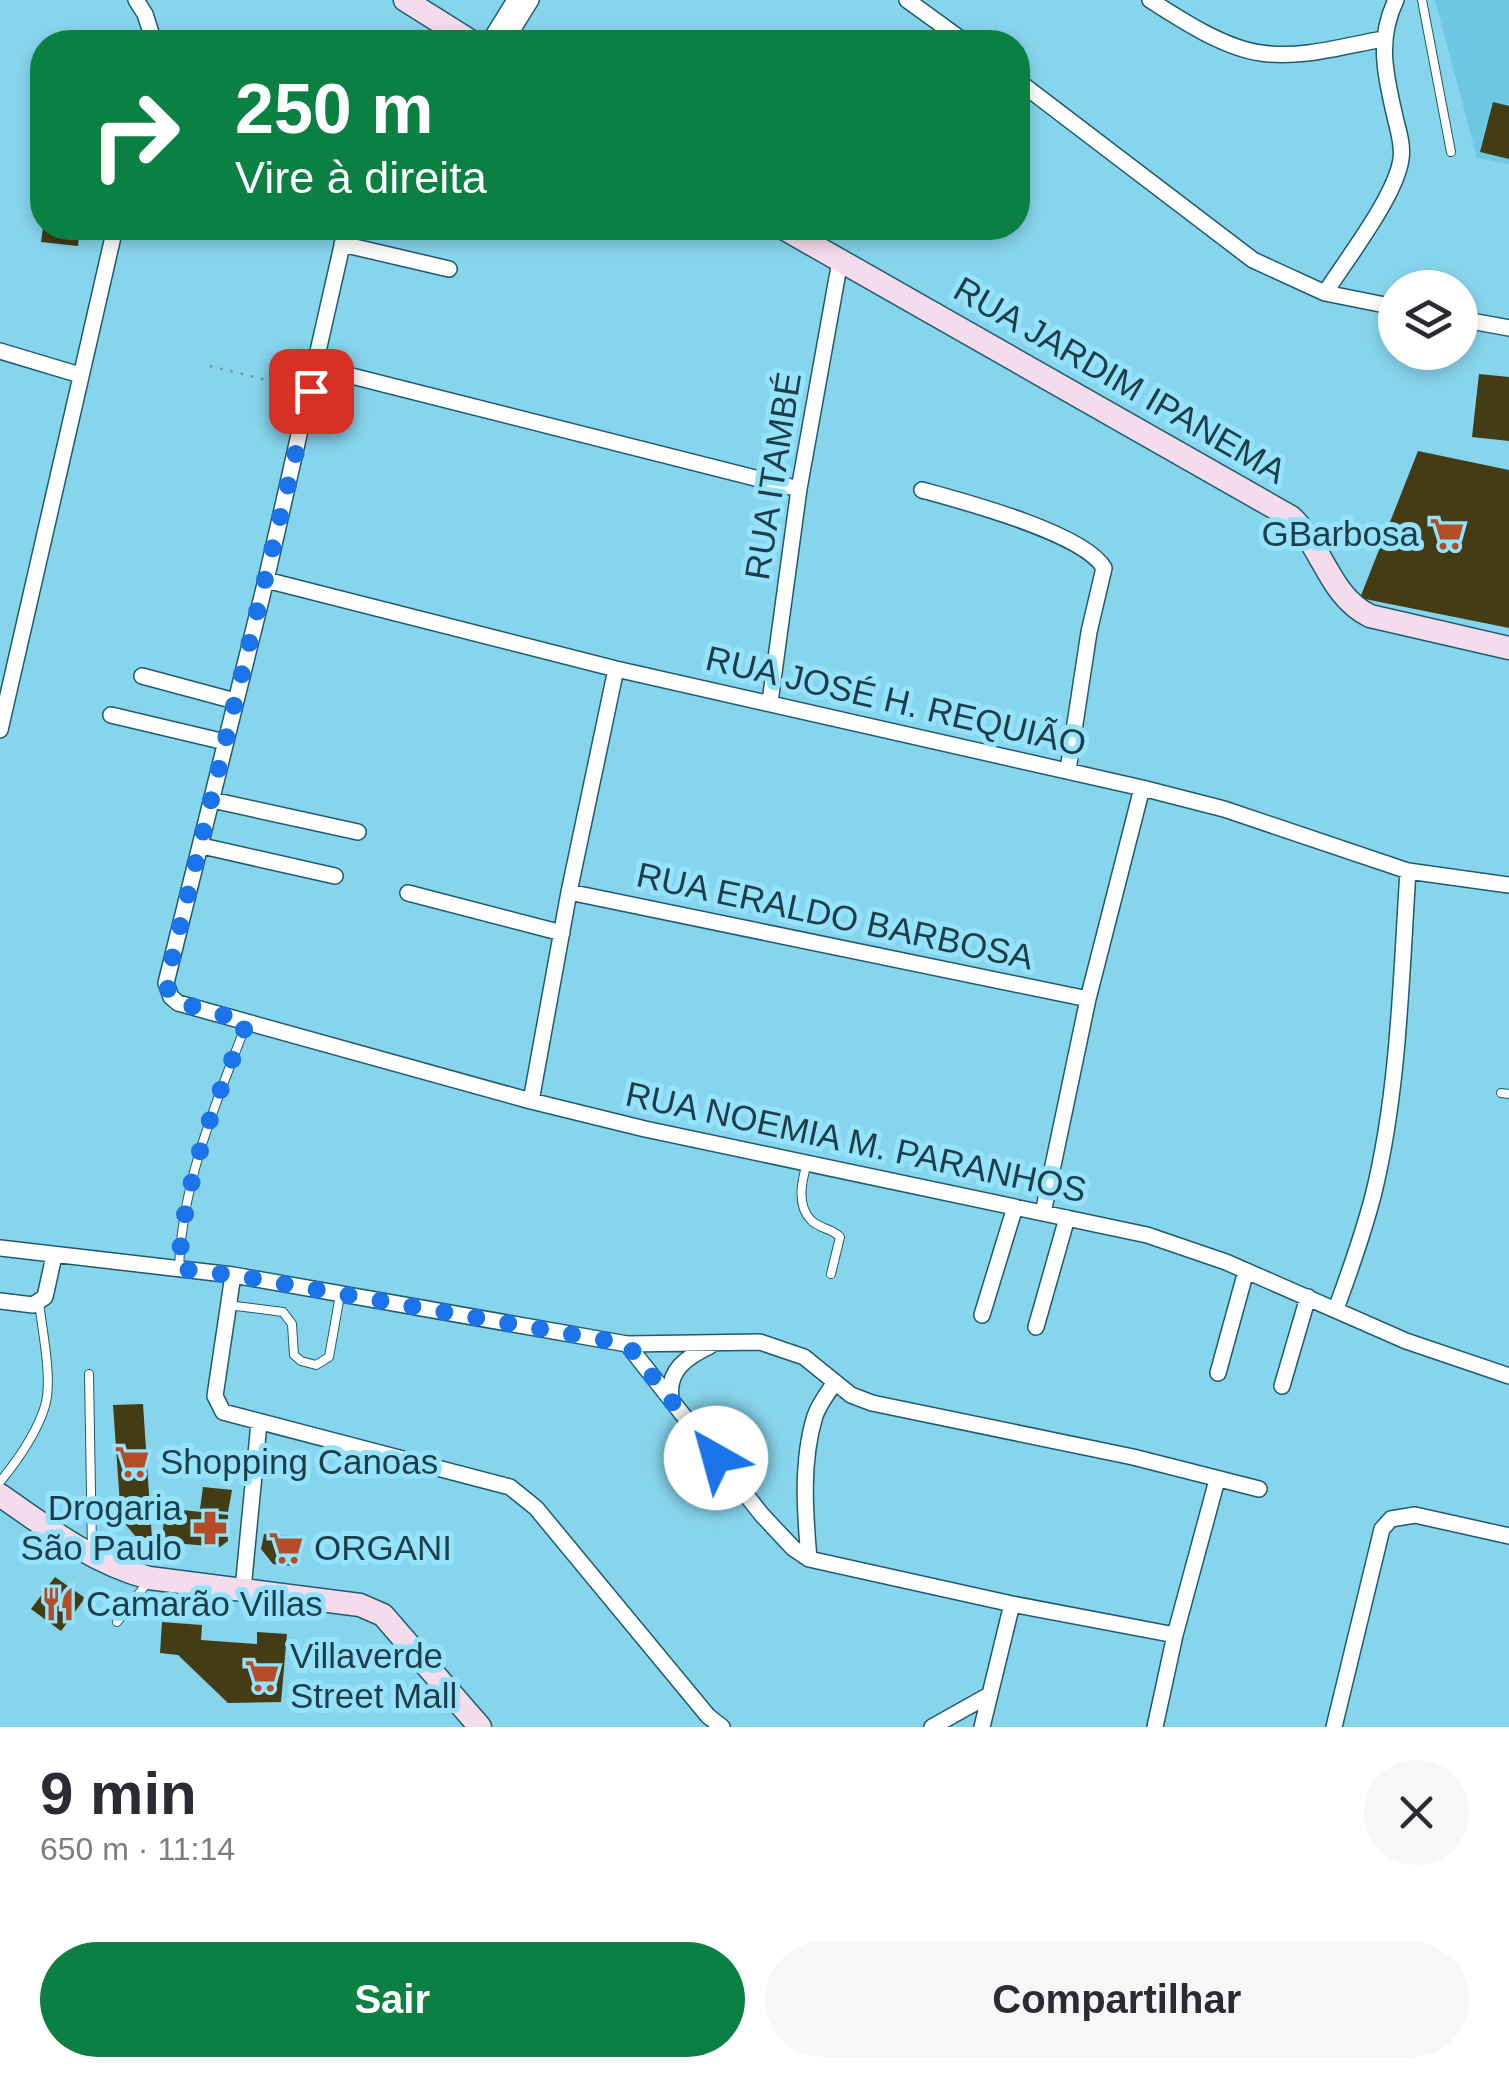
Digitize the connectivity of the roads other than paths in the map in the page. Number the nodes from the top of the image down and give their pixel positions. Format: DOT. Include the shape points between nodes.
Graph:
graph roads {
  1 [pos="136,0"];
  2 [pos="405,0"];
  3 [pos="515,0"];
  4 [pos="531,0"];
  5 [pos="907,0"];
  6 [pos="1150,0"];
  7 [pos="1396,0"];
  8 [pos="1422,0"];
  9 [pos="150,30"];
  10 [pos="453,30"];
  11 [pos="496,30"];
  12 [pos="512,30"];
  13 [pos="948,30"];
  14 [pos="1384,39"];
  15 [pos="1030,91"];
  16 [pos="1452,152"];
  17 [pos="111,240"];
  18 [pos="343,240"];
  19 [pos="804,240"];
  20 [pos="342,244"];
  21 [pos="840,261"];
  22 [pos="449,269"];
  23 [pos="1325,293"];
  24 [pos="1378,304"];
  25 [pos="1478,322"];
  26 [pos="1509,328"];
  27 [pos="0,351"];
  28 [pos="316,367"];
  29 [pos="80,375"];
  30 [pos="799,489"];
  31 [pos="922,490"];
  32 [pos="266,580"];
  33 [pos="1509,648"];
  34 [pos="616,669"];
  35 [pos="142,676"];
  36 [pos="235,701"];
  37 [pos="770,702"];
  38 [pos="111,715"];
  39 [pos="0,730"];
  40 [pos="225,742"];
  41 [pos="1068,770"];
  42 [pos="1142,788"];
  43 [pos="212,800"];
  44 [pos="358,832"];
  45 [pos="202,846"];
  46 [pos="1408,872"];
  47 [pos="335,876"];
  48 [pos="1509,886"];
  49 [pos="569,892"];
  50 [pos="408,894"];
  51 [pos="562,933"];
  52 [pos="1088,999"];
  53 [pos="247,1022"];
  54 [pos="532,1101"];
  55 [pos="807,1163"];
  56 [pos="1015,1207"];
  57 [pos="1043,1213"];
  58 [pos="1067,1218"];
  59 [pos="0,1248"];
  60 [pos="54,1256"];
  61 [pos="179,1269"];
  62 [pos="1246,1270"];
  63 [pos="830,1274"];
  64 [pos="233,1275"];
  65 [pos="341,1294"];
  66 [pos="1308,1297"];
  67 [pos="0,1301"];
  68 [pos="39,1302"];
  69 [pos="228,1304"];
  70 [pos="1336,1310"];
  71 [pos="982,1315"];
  72 [pos="1036,1328"];
  73 [pos="627,1344"];
  74 [pos="714,1345"];
  75 [pos="1218,1373"];
  76 [pos="89,1374"];
  77 [pos="1509,1376"];
  78 [pos="835,1382"];
  79 [pos="1282,1386"];
  80 [pos="671,1400"];
  81 [pos="259,1423"];
  82 [pos="1217,1480"];
  83 [pos="0,1482"];
  84 [pos="1259,1489"];
  85 [pos="0,1494"];
  86 [pos="1509,1536"];
  87 [pos="92,1556"];
  88 [pos="810,1559"];
  89 [pos="149,1578"];
  90 [pos="244,1589"];
  91 [pos="1012,1604"];
  92 [pos="117,1622"];
  93 [pos="1175,1634"];
  94 [pos="989,1695"];
  95 [pos="480,1727"];
  96 [pos="722,1727"];
  97 [pos="934,1727"];
  98 [pos="982,1727"];
  99 [pos="1155,1727"];
  100 [pos="1334,1727"];
  1 -- 9 [label="street"];
  2 -- 10 [label="street"];
  3 -- 11 [label="street"];
  4 -- 12 [label="street"];
  5 -- 13 [label="street"];
  6 -- 14 [label="street" via="1258,53"];
  7 -- 14 [label="street"];
  8 -- 16 [label="lane"];
  14 -- 23 [label="street" via="1401,162"];
  15 -- 23 [label="street" via="1253,260"];
  17 -- 29 [label="street"];
  18 -- 20 [label="street"];
  19 -- 21 [label="street, RUA JARDIM IPANEMA"];
  20 -- 22 [label="street"];
  20 -- 28 [label="street"];
  21 -- 30 [label="street, RUA ITAMBÉ"];
  21 -- 33 [label="street, RUA JARDIM IPANEMA" via="1291,517 1354,608"];
  23 -- 24 [label="street"];
  25 -- 26 [label="street"];
  27 -- 29 [label="street"];
  28 -- 30 [label="street"];
  28 -- 32 [label="street"];
  29 -- 39 [label="street"];
  30 -- 37 [label="street, RUA ITAMBÉ"];
  31 -- 41 [label="street" via="1015,517 1094,555 1104,568"];
  32 -- 34 [label="street, RUA JOSÉ H. REQUIÃO"];
  32 -- 36 [label="street"];
  34 -- 37 [label="street, RUA JOSÉ H. REQUIÃO"];
  34 -- 49 [label="street"];
  35 -- 36 [label="street"];
  36 -- 40 [label="street"];
  37 -- 41 [label="street, RUA JOSÉ H. REQUIÃO"];
  38 -- 40 [label="street"];
  40 -- 43 [label="street"];
  41 -- 42 [label="street, RUA JOSÉ H. REQUIÃO"];
  42 -- 46 [label="street, RUA JOSÉ H. REQUIÃO"];
  42 -- 52 [label="street"];
  43 -- 44 [label="street"];
  43 -- 45 [label="street"];
  45 -- 47 [label="street"];
  45 -- 53 [label="street, RUA NOEMIA M. PARANHOS" via="166,984 178,1002"];
  46 -- 48 [label="street, RUA JOSÉ H. REQUIÃO"];
  46 -- 70 [label="street" via="1384,1138 1362,1236"];
  49 -- 51 [label="street"];
  49 -- 52 [label="street, RUA ERALDO BARBOSA"];
  50 -- 51 [label="street"];
  51 -- 54 [label="street"];
  52 -- 57 [label="street"];
  53 -- 54 [label="street, RUA NOEMIA M. PARANHOS"];
  53 -- 61 [label="lane" via="188,1184"];
  54 -- 55 [label="street, RUA NOEMIA M. PARANHOS"];
  55 -- 56 [label="street, RUA NOEMIA M. PARANHOS"];
  55 -- 63 [label="lane" via="807,1214 840,1237"];
  56 -- 57 [label="street, RUA NOEMIA M. PARANHOS"];
  56 -- 71 [label="street"];
  57 -- 58 [label="street, RUA NOEMIA M. PARANHOS"];
  58 -- 62 [label="street, RUA NOEMIA M. PARANHOS" via="1148,1235"];
  58 -- 72 [label="street"];
  59 -- 60 [label="street"];
  60 -- 61 [label="street"];
  60 -- 68 [label="street"];
  61 -- 64 [label="street"];
  62 -- 66 [label="street, RUA NOEMIA M. PARANHOS"];
  62 -- 75 [label="street"];
  64 -- 65 [label="street"];
  64 -- 69 [label="street"];
  65 -- 69 [label="lane" via="329,1357 316,1365 294,1355 292,1324 283,1312"];
  65 -- 73 [label="street"];
  66 -- 70 [label="street, RUA NOEMIA M. PARANHOS"];
  66 -- 79 [label="street"];
  67 -- 68 [label="street"];
  68 -- 83 [label="lane" via="46,1406"];
  69 -- 81 [label="street" via="217,1405 228,1416"];
  70 -- 77 [label="street, RUA NOEMIA M. PARANHOS"];
  73 -- 74 [label="street"];
  73 -- 80 [label="street"];
  74 -- 78 [label="street" via="760,1342 786,1349"];
  74 -- 80 [label="street" via="679,1366"];
  76 -- 87 [label="lane"];
  78 -- 82 [label="street" via="872,1403"];
  78 -- 88 [label="street" via="810,1437"];
  80 -- 88 [label="street" via="762,1516"];
  81 -- 90 [label="street"];
  81 -- 96 [label="street" via="510,1486 524,1495"];
  82 -- 84 [label="street"];
  82 -- 93 [label="street"];
  85 -- 87 [label="street"];
  86 -- 100 [label="street" via="1415,1515 1391,1520 1382,1530"];
  87 -- 89 [label="street"];
  88 -- 91 [label="street"];
  89 -- 90 [label="street"];
  89 -- 92 [label="lane"];
  90 -- 95 [label="street" via="360,1605 382,1615"];
  91 -- 93 [label="street"];
  91 -- 94 [label="street"];
  93 -- 99 [label="street"];
  94 -- 97 [label="street"];
  94 -- 98 [label="street"];
}
